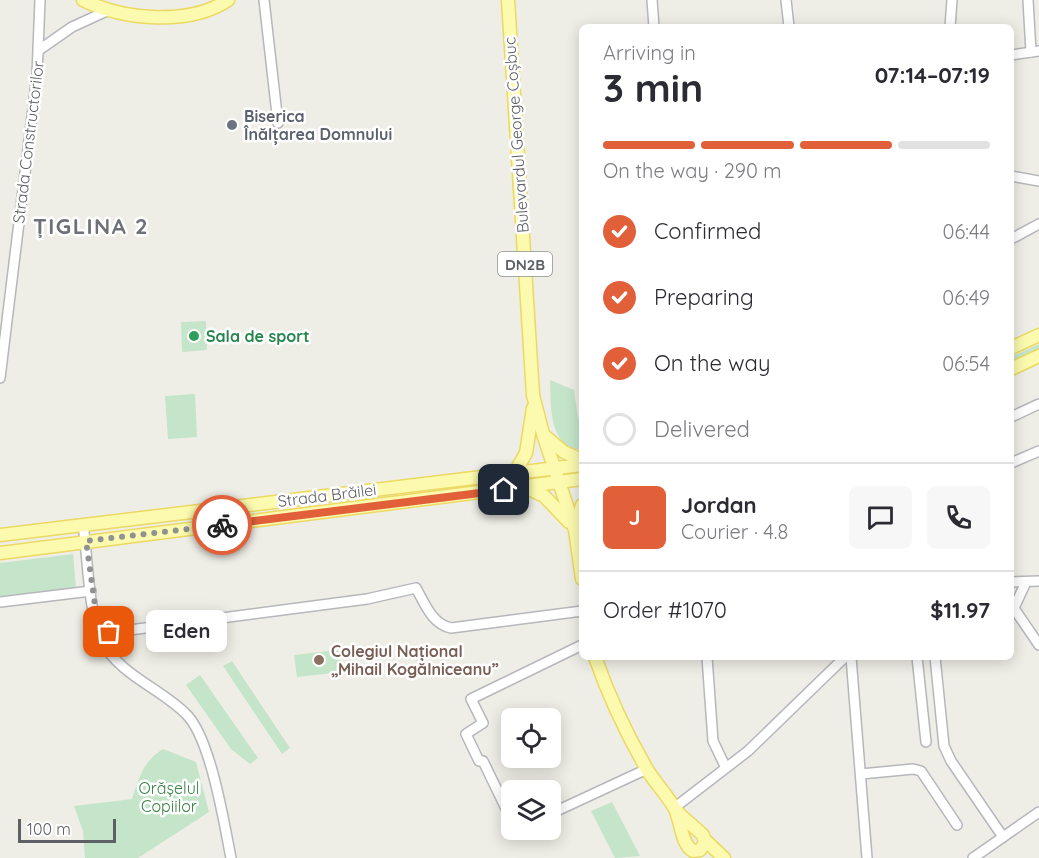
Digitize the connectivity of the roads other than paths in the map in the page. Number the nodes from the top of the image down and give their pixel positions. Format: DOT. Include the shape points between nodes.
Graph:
graph roads {
  1 [pos="40,0"];
  2 [pos="83,0"];
  3 [pos="228,0"];
  4 [pos="264,0"];
  5 [pos="508,0"];
  6 [pos="652,0"];
  7 [pos="786,0"];
  8 [pos="952,0"];
  9 [pos="1028,0"];
  10 [pos="109,10"];
  11 [pos="654,24"];
  12 [pos="789,24"];
  13 [pos="950,24"];
  14 [pos="39,50"];
  15 [pos="1035,52"];
  16 [pos="1014,55"];
  17 [pos="278,123"];
  18 [pos="1014,177"];
  19 [pos="1039,181"];
  20 [pos="1039,224"];
  21 [pos="1014,236"];
  22 [pos="1039,336"];
  23 [pos="1014,347"];
  24 [pos="1039,356"];
  25 [pos="1014,368"];
  26 [pos="0,378"];
  27 [pos="533,395"];
  28 [pos="1039,404"];
  29 [pos="1014,416"];
  30 [pos="543,434"];
  31 [pos="1039,451"];
  32 [pos="579,459"];
  33 [pos="1014,462"];
  34 [pos="579,465"];
  35 [pos="555,469"];
  36 [pos="514,474"];
  37 [pos="579,479"];
  38 [pos="560,482"];
  39 [pos="524,487"];
  40 [pos="579,516"];
  41 [pos="83,525"];
  42 [pos="575,530"];
  43 [pos="0,535"];
  44 [pos="86,541"];
  45 [pos="0,553"];
  46 [pos="579,558"];
  47 [pos="1039,581"];
  48 [pos="1014,582"];
  49 [pos="1026,582"];
  50 [pos="91,591"];
  51 [pos="0,602"];
  52 [pos="1014,603"];
  53 [pos="1014,609"];
  54 [pos="579,611"];
  55 [pos="99,634"];
  56 [pos="1039,645"];
  57 [pos="579,646"];
  58 [pos="596,660"];
  59 [pos="707,660"];
  60 [pos="841,660"];
  61 [pos="851,660"];
  62 [pos="917,660"];
  63 [pos="935,660"];
  64 [pos="834,666"];
  65 [pos="852,675"];
  66 [pos="926,742"];
  67 [pos="725,766"];
  68 [pos="647,769"];
  69 [pos="861,774"];
  70 [pos="501,798"];
  71 [pos="561,809"];
  72 [pos="675,810"];
  73 [pos="1039,812"];
  74 [pos="957,825"];
  75 [pos="1003,837"];
  76 [pos="695,845"];
  77 [pos="723,857"];
  78 [pos="231,858"];
  79 [pos="867,858"];
  80 [pos="973,858"];
  1 -- 14 [label="street, Strada Constructorilor"];
  2 -- 10 [label="main road"];
  3 -- 10 [label="main road" via="196,14 175,16"];
  4 -- 17 [label="street"];
  5 -- 27 [label="main road, Bulevardul George Coșbuc / DN2B"];
  6 -- 11 [label="street"];
  7 -- 12 [label="street"];
  8 -- 13 [label="street"];
  9 -- 15 [label="street"];
  10 -- 14 [label="street, Strada Constructorilor" via="72,27"];
  14 -- 26 [label="street, Strada Constructorilor"];
  15 -- 16 [label="street"];
  18 -- 19 [label="street"];
  20 -- 21 [label="street"];
  22 -- 23 [label="main road"];
  24 -- 25 [label="main road"];
  27 -- 30 [label="main road, Bulevardul George Coșbuc / DN2B"];
  27 -- 36 [label="main road, DN2B" via="526,453"];
  28 -- 29 [label="street"];
  30 -- 32 [label="main road"];
  30 -- 35 [label="main road, Bulevardul George Coșbuc / DN2B"];
  31 -- 33 [label="street"];
  34 -- 35 [label="main road, Strada Brăilei"];
  35 -- 36 [label="main road, Strada Brăilei"];
  35 -- 38 [label="main road, Bulevardul George Coșbuc / DN2B"];
  36 -- 41 [label="main road, Strada Brăilei"];
  37 -- 38 [label="main road, Strada Brăilei"];
  38 -- 39 [label="main road, Strada Brăilei"];
  38 -- 42 [label="main road, Bulevardul George Coșbuc"];
  39 -- 42 [label="main road" via="555,504"];
  39 -- 44 [label="main road, Strada Brăilei"];
  40 -- 42 [label="main road"];
  41 -- 43 [label="main road, Strada Brăilei"];
  41 -- 44 [label="street"];
  42 -- 46 [label="main road"];
  44 -- 45 [label="main road, Strada Brăilei"];
  44 -- 50 [label="street"];
  47 -- 49 [label="street"];
  48 -- 49 [label="street"];
  49 -- 52 [label="street"];
  50 -- 51 [label="street"];
  50 -- 55 [label="street"];
  53 -- 56 [label="street"];
  54 -- 55 [label="street" via="451,628 435,620 416,588 367,600"];
  55 -- 78 [label="street" via="111,655 194,723 210,766"];
  57 -- 70 [label="street" via="471,699 483,723 466,734"];
  58 -- 68 [label="main road" via="607,691"];
  59 -- 67 [label="street" via="713,741"];
  60 -- 64 [label="street"];
  61 -- 65 [label="street"];
  62 -- 66 [label="street"];
  63 -- 75 [label="street" via="944,746"];
  64 -- 65 [label="street"];
  64 -- 67 [label="street" via="748,751"];
  65 -- 69 [label="street"];
  67 -- 72 [label="street"];
  68 -- 71 [label="street"];
  68 -- 72 [label="main road"];
  69 -- 74 [label="street" via="921,771"];
  69 -- 79 [label="street"];
  72 -- 76 [label="main road"];
  73 -- 75 [label="street"];
  75 -- 80 [label="street"];
  76 -- 77 [label="main road"];
}
